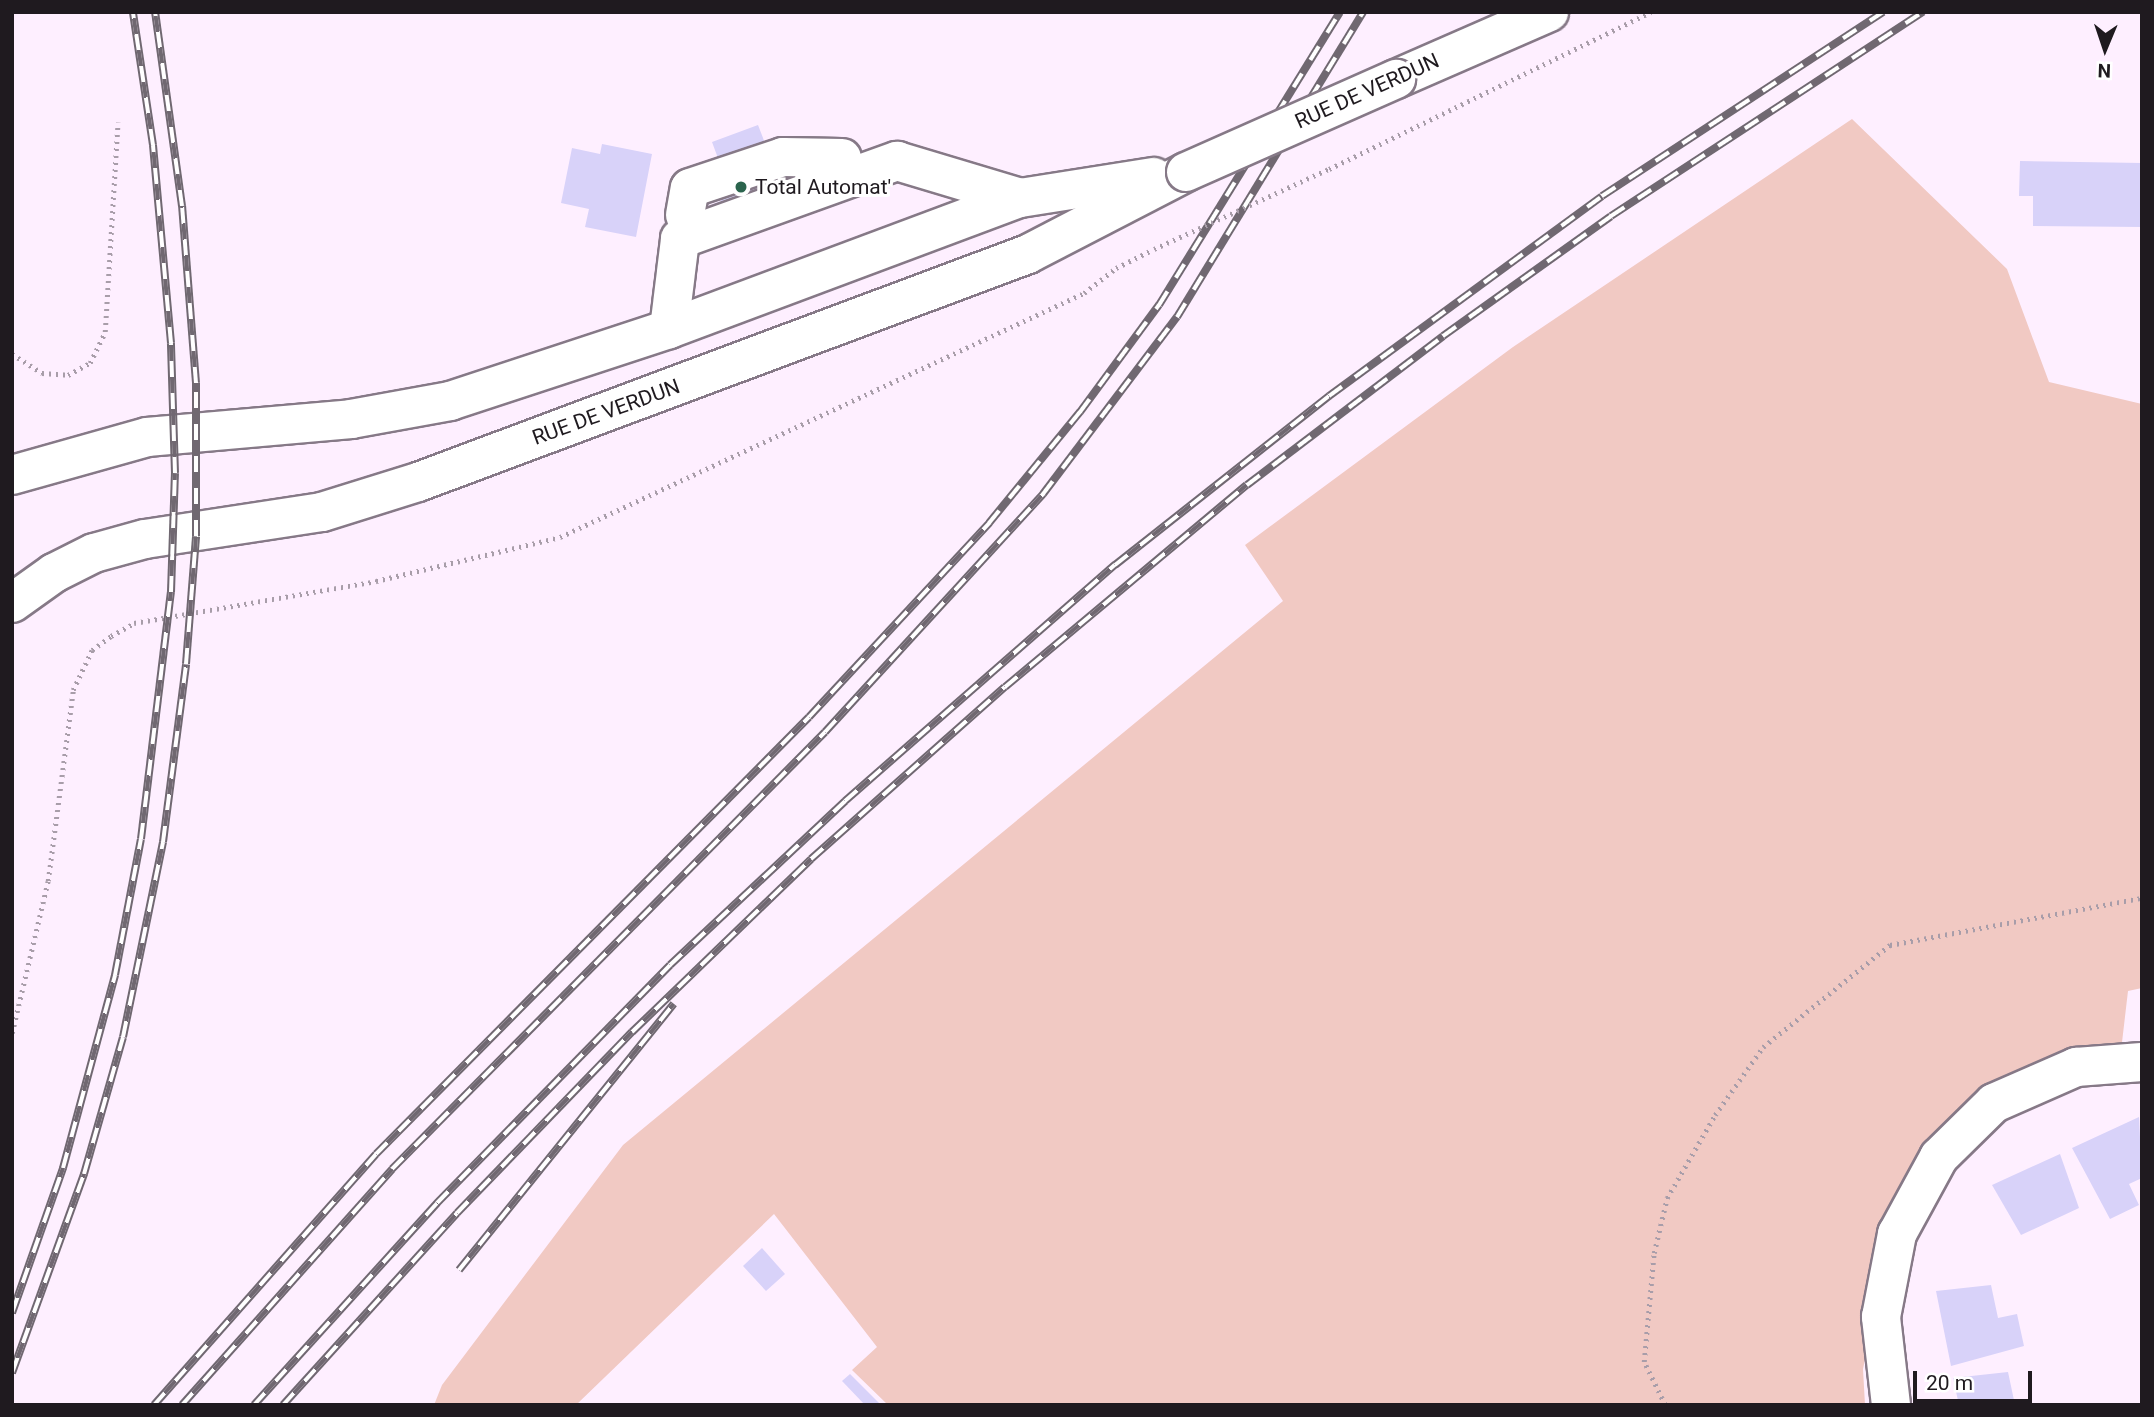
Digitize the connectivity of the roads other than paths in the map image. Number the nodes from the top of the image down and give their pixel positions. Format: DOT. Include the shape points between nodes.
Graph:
graph roads {
  1 [pos="1549,12"];
  2 [pos="897,161"];
  3 [pos="1186,172"];
  4 [pos="1020,198"];
  5 [pos="683,227"];
  6 [pos="669,329"];
  7 [pos="12,475"];
  8 [pos="12,603"];
  9 [pos="2142,1062"];
  10 [pos="1891,1405"];
  1 -- 3 [label="main road, RUE DE VERDUN, bridge"];
  2 -- 4 [label="main road"];
  2 -- 5 [label="main road"];
  2 -- 5 [label="main road" via="783,157 690,188"];
  3 -- 4 [label="main road, RUE DE VERDUN"];
  3 -- 8 [label="main road, RUE DE VERDUN" via="1028,254 418,482 322,512 118,546 74,561"];
  4 -- 6 [label="main road, RUE DE VERDUN"];
  5 -- 6 [label="main road"];
  6 -- 7 [label="main road, RUE DE VERDUN" via="450,401 351,419 147,437"];
  9 -- 10 [label="main road" via="2076,1067 1994,1103 1938,1157 1897,1234 1883,1306"];
}
